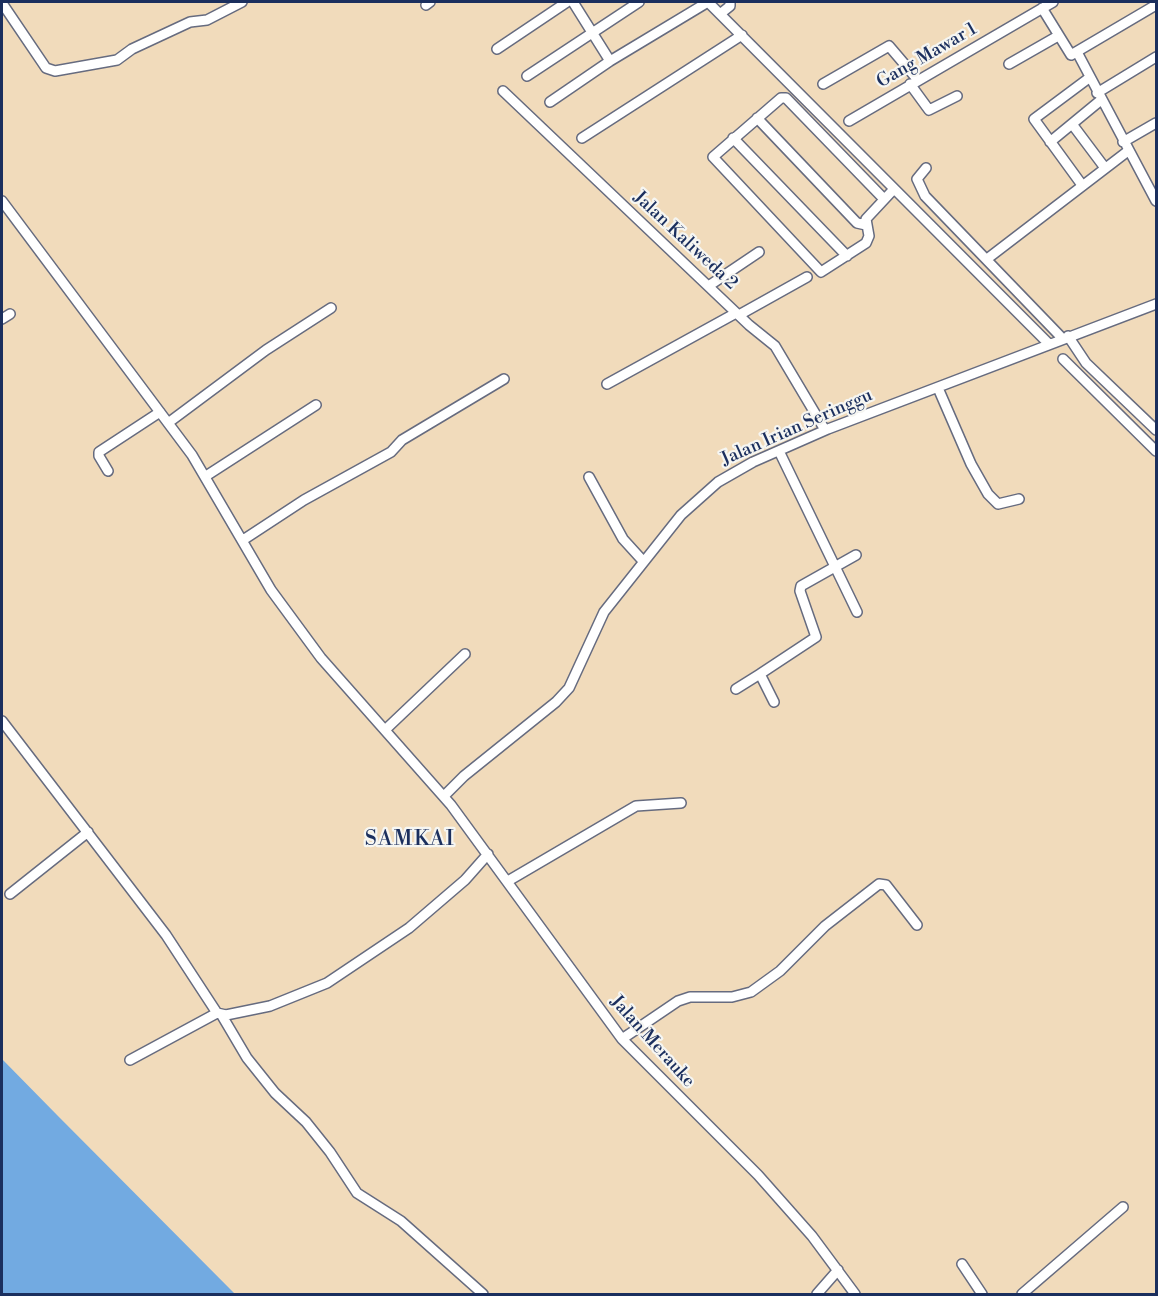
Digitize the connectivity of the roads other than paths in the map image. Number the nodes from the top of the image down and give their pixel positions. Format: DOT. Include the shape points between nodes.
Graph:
graph roads {
  1 [pos="242,2"];
  2 [pos="567,2"];
  3 [pos="573,2"];
  4 [pos="639,2"];
  5 [pos="708,2"];
  6 [pos="1053,2"];
  7 [pos="2,3"];
  8 [pos="1156,5"];
  9 [pos="1042,8"];
  10 [pos="725,9"];
  11 [pos="591,34"];
  12 [pos="742,35"];
  13 [pos="1058,36"];
  14 [pos="497,49"];
  15 [pos="1077,52"];
  16 [pos="1156,57"];
  17 [pos="610,61"];
  18 [pos="1009,64"];
  19 [pos="527,76"];
  20 [pos="1089,78"];
  21 [pos="914,82"];
  22 [pos="823,84"];
  23 [pos="503,91"];
  24 [pos="957,96"];
  25 [pos="1099,97"];
  26 [pos="550,102"];
  27 [pos="757,118"];
  28 [pos="849,121"];
  29 [pos="1156,123"];
  30 [pos="1072,124"];
  31 [pos="582,138"];
  32 [pos="733,138"];
  33 [pos="1050,142"];
  34 [pos="850,145"];
  35 [pos="1126,146"];
  36 [pos="840,154"];
  37 [pos="926,168"];
  38 [pos="1105,168"];
  39 [pos="1082,185"];
  40 [pos="894,189"];
  41 [pos="883,198"];
  42 [pos="2,201"];
  43 [pos="1156,201"];
  44 [pos="866,225"];
  45 [pos="759,252"];
  46 [pos="847,256"];
  47 [pos="987,259"];
  48 [pos="807,277"];
  49 [pos="710,285"];
  50 [pos="1156,304"];
  51 [pos="331,308"];
  52 [pos="738,314"];
  53 [pos="1059,339"];
  54 [pos="1063,359"];
  55 [pos="504,379"];
  56 [pos="607,384"];
  57 [pos="938,388"];
  58 [pos="316,405"];
  59 [pos="160,412"];
  60 [pos="168,423"];
  61 [pos="825,430"];
  62 [pos="1156,430"];
  63 [pos="778,451"];
  64 [pos="1156,451"];
  65 [pos="108,471"];
  66 [pos="206,476"];
  67 [pos="589,477"];
  68 [pos="1019,500"];
  69 [pos="243,540"];
  70 [pos="856,555"];
  71 [pos="643,561"];
  72 [pos="836,566"];
  73 [pos="857,612"];
  74 [pos="465,654"];
  75 [pos="760,674"];
  76 [pos="736,689"];
  77 [pos="774,702"];
  78 [pos="2,722"];
  79 [pos="385,730"];
  80 [pos="444,796"];
  81 [pos="681,803"];
  82 [pos="88,831"];
  83 [pos="488,854"];
  84 [pos="508,881"];
  85 [pos="10,894"];
  86 [pos="917,925"];
  87 [pos="219,1013"];
  88 [pos="622,1039"];
  89 [pos="130,1060"];
  90 [pos="1123,1207"];
  91 [pos="962,1264"];
  92 [pos="838,1270"];
  93 [pos="483,1294"];
  94 [pos="817,1294"];
  95 [pos="855,1294"];
  96 [pos="982,1294"];
  97 [pos="1022,1294"];
  1 -- 7 [label="street" via="207,20 190,22 117,60 55,71 46,68"];
  2 -- 14 [label="street"];
  3 -- 11 [label="street"];
  4 -- 11 [label="street"];
  5 -- 10 [label="street"];
  5 -- 17 [label="street"];
  6 -- 9 [label="street, Gang Mawar 1"];
  8 -- 15 [label="street"];
  9 -- 13 [label="street"];
  9 -- 21 [label="street, Gang Mawar 1"];
  10 -- 12 [label="street"];
  11 -- 17 [label="street"];
  11 -- 19 [label="street"];
  12 -- 31 [label="street"];
  12 -- 34 [label="street"];
  13 -- 15 [label="street" via="1069,53"];
  13 -- 18 [label="street"];
  15 -- 20 [label="street"];
  16 -- 25 [label="street"];
  17 -- 26 [label="street"];
  20 -- 25 [label="street"];
  20 -- 33 [label="street" via="1036,116 1035,121"];
  21 -- 22 [label="street" via="892,47 886,46"];
  21 -- 24 [label="street" via="929,110"];
  21 -- 28 [label="street, Gang Mawar 1"];
  23 -- 49 [label="street, Jalan Kaliweda 2"];
  25 -- 30 [label="street"];
  25 -- 35 [label="street"];
  27 -- 32 [label="street"];
  27 -- 36 [label="street" via="786,98"];
  27 -- 44 [label="street" via="857,223"];
  29 -- 35 [label="street"];
  30 -- 33 [label="street"];
  30 -- 38 [label="street"];
  32 -- 46 [label="street"];
  32 -- 46 [label="street" via="713,159 809,262 821,272"];
  33 -- 39 [label="street"];
  34 -- 36 [label="street"];
  34 -- 40 [label="street"];
  35 -- 38 [label="street"];
  35 -- 43 [label="street"];
  36 -- 41 [label="street"];
  37 -- 47 [label="street" via="918,179 919,188"];
  38 -- 39 [label="street"];
  39 -- 47 [label="street"];
  40 -- 41 [label="street"];
  40 -- 53 [label="street"];
  41 -- 44 [label="street" via="866,219"];
  42 -- 59 [label="street, Jalan Merauke"];
  44 -- 46 [label="street" via="868,240"];
  45 -- 49 [label="street"];
  47 -- 53 [label="street"];
  48 -- 52 [label="street"];
  49 -- 52 [label="street, Jalan Kaliweda 2"];
  50 -- 53 [label="street, Jalan Irian Seringgu"];
  51 -- 60 [label="street" via="266,350"];
  52 -- 56 [label="street"];
  52 -- 61 [label="street, Jalan Kaliweda 2" via="775,346"];
  53 -- 57 [label="street, Jalan Irian Seringgu"];
  53 -- 62 [label="street"];
  54 -- 64 [label="street"];
  55 -- 69 [label="street"];
  57 -- 61 [label="street, Jalan Irian Seringgu"];
  57 -- 68 [label="street" via="988,494 998,504"];
  58 -- 66 [label="street"];
  59 -- 60 [label="street, Jalan Merauke"];
  59 -- 65 [label="street" via="99,452"];
  60 -- 66 [label="street, Jalan Merauke"];
  61 -- 63 [label="street, Jalan Irian Seringgu"];
  63 -- 71 [label="street, Jalan Irian Seringgu" via="711,488 681,515"];
  63 -- 72 [label="street"];
  66 -- 69 [label="street, Jalan Merauke"];
  67 -- 71 [label="street" via="617,530"];
  69 -- 79 [label="street, Jalan Merauke" via="271,590 321,658"];
  70 -- 72 [label="street"];
  71 -- 80 [label="street, Jalan Irian Seringgu" via="604,612 569,688"];
  72 -- 73 [label="street"];
  72 -- 75 [label="street" via="801,586 816,633 814,640"];
  74 -- 79 [label="street"];
  75 -- 76 [label="street"];
  75 -- 77 [label="street"];
  78 -- 82 [label="street"];
  79 -- 80 [label="street, Jalan Merauke"];
  80 -- 83 [label="street, Jalan Merauke"];
  81 -- 84 [label="street" via="636,806"];
  82 -- 85 [label="street"];
  82 -- 87 [label="street"];
  83 -- 84 [label="street, Jalan Merauke"];
  83 -- 87 [label="street" via="409,927 327,983 270,1006"];
  84 -- 88 [label="street, Jalan Merauke"];
  86 -- 88 [label="street" via="886,885 879,884 751,992 744,996 699,995 684,999"];
  87 -- 89 [label="street"];
  87 -- 93 [label="street" via="248,1058 275,1093 306,1122 357,1193 401,1221"];
  88 -- 92 [label="street, Jalan Merauke" via="759,1175"];
  90 -- 97 [label="street"];
  91 -- 96 [label="street"];
  92 -- 94 [label="street"];
  92 -- 95 [label="street, Jalan Merauke"];
}
